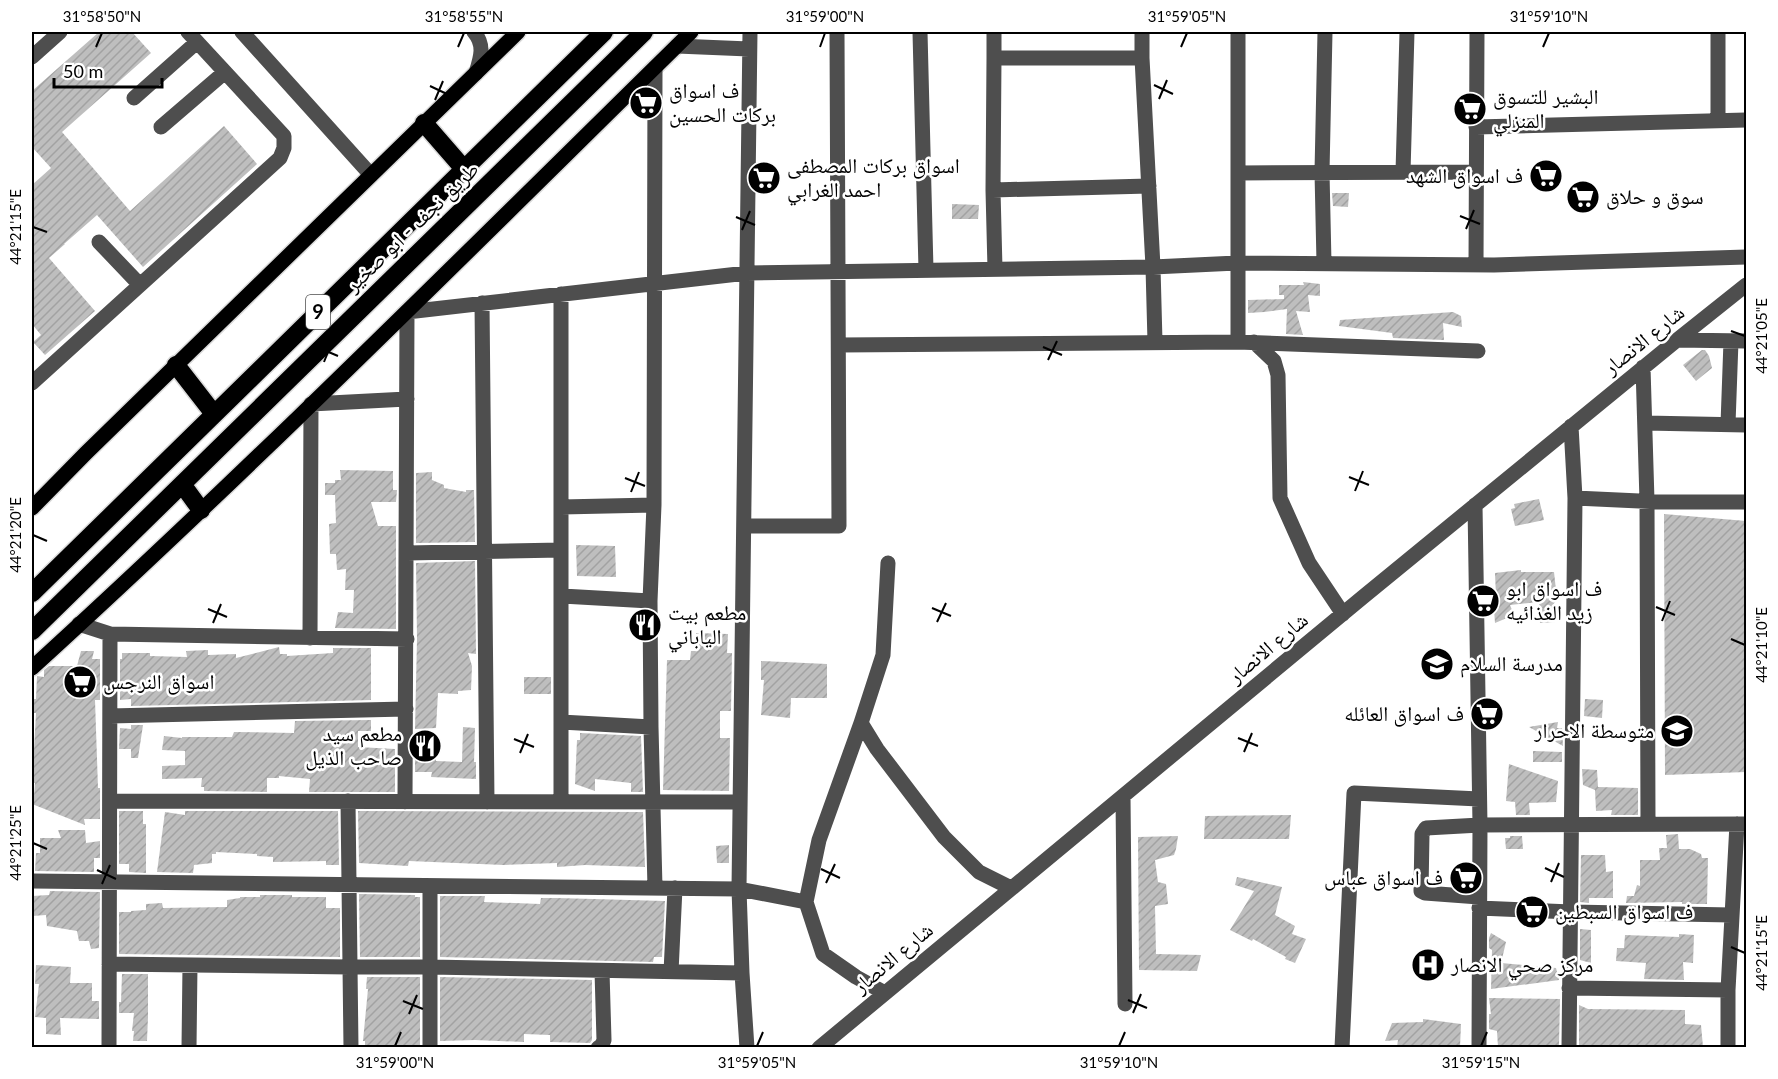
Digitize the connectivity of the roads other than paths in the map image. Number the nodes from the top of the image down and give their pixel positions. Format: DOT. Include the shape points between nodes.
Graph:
graph roads {
  1 [pos="60,32"];
  2 [pos="242,32"];
  3 [pos="474,32"];
  4 [pos="518,32"];
  5 [pos="604,32"];
  6 [pos="644,32"];
  7 [pos="692,32"];
  8 [pos="750,32"];
  9 [pos="837,32"];
  10 [pos="920,32"];
  11 [pos="994,32"];
  12 [pos="1142,32"];
  13 [pos="1238,32"];
  14 [pos="1325,32"];
  15 [pos="1407,32"];
  16 [pos="1477,32"];
  17 [pos="1718,32"];
  18 [pos="193,37"];
  19 [pos="677,46"];
  20 [pos="749,49"];
  21 [pos="32,57"];
  22 [pos="994,58"];
  23 [pos="1142,58"];
  24 [pos="655,68"];
  25 [pos="225,72"];
  26 [pos="476,73"];
  27 [pos="134,98"];
  28 [pos="1746,120"];
  29 [pos="1718,121"];
  30 [pos="424,123"];
  31 [pos="161,127"];
  32 [pos="1476,127"];
  33 [pos="464,169"];
  34 [pos="1238,172"];
  35 [pos="1322,172"];
  36 [pos="1403,172"];
  37 [pos="1476,172"];
  38 [pos="370,175"];
  39 [pos="1149,186"];
  40 [pos="993,190"];
  41 [pos="99,242"];
  42 [pos="1746,256"];
  43 [pos="1237,263"];
  44 [pos="1324,263"];
  45 [pos="1476,264"];
  46 [pos="1154,267"];
  47 [pos="995,269"];
  48 [pos="926,270"];
  49 [pos="838,272"];
  50 [pos="747,273"];
  51 [pos="655,283"];
  52 [pos="140,285"];
  53 [pos="1746,285"];
  54 [pos="561,294"];
  55 [pos="482,303"];
  56 [pos="407,312"];
  57 [pos="1677,340"];
  58 [pos="1731,341"];
  59 [pos="1746,341"];
  60 [pos="1155,342"];
  61 [pos="1238,342"];
  62 [pos="1254,342"];
  63 [pos="839,345"];
  64 [pos="1479,351"];
  65 [pos="176,365"];
  66 [pos="1643,367"];
  67 [pos="34,377"];
  68 [pos="408,399"];
  69 [pos="311,404"];
  70 [pos="214,414"];
  71 [pos="1644,423"];
  72 [pos="1728,424"];
  73 [pos="1746,425"];
  74 [pos="1571,426"];
  75 [pos="182,484"];
  76 [pos="1575,498"];
  77 [pos="1647,501"];
  78 [pos="1746,502"];
  79 [pos="654,505"];
  80 [pos="1475,505"];
  81 [pos="561,507"];
  82 [pos="32,508"];
  83 [pos="201,510"];
  84 [pos="744,526"];
  85 [pos="561,550"];
  86 [pos="485,552"];
  87 [pos="408,554"];
  88 [pos="888,564"];
  89 [pos="32,593"];
  90 [pos="562,596"];
  91 [pos="650,601"];
  92 [pos="1342,614"];
  93 [pos="80,624"];
  94 [pos="32,631"];
  95 [pos="110,633"];
  96 [pos="310,638"];
  97 [pos="407,639"];
  98 [pos="32,668"];
  99 [pos="406,709"];
  100 [pos="110,716"];
  101 [pos="561,722"];
  102 [pos="861,723"];
  103 [pos="651,727"];
  104 [pos="1123,796"];
  105 [pos="1479,799"];
  106 [pos="110,801"];
  107 [pos="348,801"];
  108 [pos="405,802"];
  109 [pos="487,802"];
  110 [pos="561,802"];
  111 [pos="652,802"];
  112 [pos="740,802"];
  113 [pos="1648,824"];
  114 [pos="1742,824"];
  115 [pos="1480,825"];
  116 [pos="1571,825"];
  117 [pos="32,880"];
  118 [pos="109,881"];
  119 [pos="349,885"];
  120 [pos="430,886"];
  121 [pos="654,888"];
  122 [pos="675,888"];
  123 [pos="1011,888"];
  124 [pos="739,889"];
  125 [pos="806,902"];
  126 [pos="1479,902"];
  127 [pos="1571,912"];
  128 [pos="1732,915"];
  129 [pos="109,964"];
  130 [pos="190,965"];
  131 [pos="350,967"];
  132 [pos="430,967"];
  133 [pos="602,971"];
  134 [pos="671,972"];
  135 [pos="742,973"];
  136 [pos="1569,988"];
  137 [pos="1728,990"];
  138 [pos="885,993"];
  139 [pos="1125,1004"];
  140 [pos="109,1047"];
  141 [pos="189,1047"];
  142 [pos="351,1047"];
  143 [pos="430,1047"];
  144 [pos="598,1047"];
  145 [pos="747,1047"];
  146 [pos="819,1047"];
  147 [pos="1342,1047"];
  148 [pos="1479,1047"];
  149 [pos="1569,1047"];
  150 [pos="1728,1047"];
  1 -- 21 [label="street"];
  2 -- 38 [label="street"];
  3 -- 26 [label="street" via="482,52"];
  4 -- 26 [label="main road"];
  5 -- 33 [label="highway, طريق نجف - ابو صخير / 9"];
  6 -- 75 [label="highway, طريق نجف - ابو صخير / 9"];
  7 -- 19 [label="main road"];
  8 -- 20 [label="street"];
  9 -- 49 [label="street"];
  10 -- 48 [label="street"];
  11 -- 22 [label="street"];
  12 -- 23 [label="street"];
  13 -- 34 [label="street"];
  14 -- 35 [label="street"];
  15 -- 36 [label="street"];
  16 -- 32 [label="street"];
  17 -- 29 [label="street"];
  18 -- 25 [label="street"];
  18 -- 27 [label="street"];
  19 -- 20 [label="street"];
  19 -- 24 [label="main road"];
  20 -- 50 [label="street"];
  22 -- 23 [label="street"];
  22 -- 40 [label="street"];
  23 -- 39 [label="street"];
  24 -- 51 [label="street"];
  24 -- 56 [label="main road"];
  25 -- 31 [label="street"];
  25 -- 52 [label="street" via="284,136 284,148 280,158"];
  26 -- 30 [label="main road"];
  28 -- 29 [label="street"];
  29 -- 32 [label="street"];
  30 -- 33 [label="highway"];
  30 -- 38 [label="main road"];
  32 -- 37 [label="street"];
  33 -- 70 [label="highway, طريق نجف - ابو صخير / 9"];
  34 -- 35 [label="street"];
  34 -- 43 [label="street"];
  35 -- 36 [label="street"];
  35 -- 44 [label="street"];
  36 -- 37 [label="street"];
  37 -- 45 [label="street"];
  38 -- 65 [label="main road"];
  39 -- 40 [label="street"];
  39 -- 46 [label="street"];
  40 -- 47 [label="street"];
  41 -- 52 [label="street"];
  42 -- 45 [label="street"];
  43 -- 44 [label="street"];
  43 -- 46 [label="street"];
  43 -- 61 [label="street"];
  44 -- 45 [label="street"];
  46 -- 47 [label="street"];
  46 -- 60 [label="street"];
  47 -- 48 [label="street"];
  48 -- 49 [label="street"];
  49 -- 50 [label="street"];
  49 -- 63 [label="street"];
  50 -- 51 [label="street"];
  50 -- 84 [label="street"];
  51 -- 54 [label="street"];
  51 -- 79 [label="street"];
  52 -- 67 [label="street"];
  53 -- 57 [label="street, شارع الانصار"];
  54 -- 55 [label="street"];
  54 -- 81 [label="street"];
  55 -- 56 [label="street"];
  55 -- 86 [label="street"];
  56 -- 68 [label="street"];
  56 -- 69 [label="main road"];
  57 -- 58 [label="street"];
  57 -- 66 [label="street, شارع الانصار"];
  58 -- 59 [label="street"];
  58 -- 72 [label="street"];
  60 -- 61 [label="street"];
  60 -- 63 [label="street"];
  61 -- 62 [label="street"];
  62 -- 64 [label="street"];
  62 -- 92 [label="street" via="1274,361 1278,375 1280,498 1309,563"];
  63 -- 84 [label="street" via="839,526"];
  65 -- 70 [label="highway"];
  65 -- 82 [label="main road"];
  66 -- 71 [label="street"];
  66 -- 74 [label="street, شارع الانصار"];
  68 -- 69 [label="street"];
  68 -- 87 [label="street"];
  69 -- 83 [label="main road"];
  69 -- 96 [label="street"];
  70 -- 89 [label="highway, طريق نجف - ابو صخير / 9"];
  71 -- 72 [label="street"];
  71 -- 77 [label="street"];
  72 -- 73 [label="street"];
  74 -- 76 [label="street"];
  74 -- 80 [label="street, شارع الانصار"];
  75 -- 83 [label="highway"];
  75 -- 94 [label="highway, طريق نجف - ابو صخير / 9"];
  76 -- 77 [label="street"];
  76 -- 116 [label="street"];
  77 -- 78 [label="street"];
  77 -- 113 [label="street"];
  79 -- 81 [label="street"];
  79 -- 91 [label="street"];
  80 -- 92 [label="street, شارع الانصار"];
  80 -- 105 [label="street"];
  81 -- 85 [label="street"];
  83 -- 93 [label="main road"];
  84 -- 112 [label="street"];
  85 -- 86 [label="street"];
  85 -- 90 [label="street"];
  86 -- 87 [label="street"];
  86 -- 109 [label="street"];
  87 -- 97 [label="street"];
  88 -- 102 [label="street" via="883,655"];
  90 -- 91 [label="street"];
  90 -- 101 [label="street"];
  91 -- 103 [label="street"];
  92 -- 104 [label="street, شارع الانصار"];
  93 -- 95 [label="street"];
  93 -- 98 [label="main road"];
  95 -- 96 [label="street"];
  95 -- 100 [label="street"];
  96 -- 97 [label="street"];
  97 -- 99 [label="street"];
  99 -- 100 [label="street"];
  99 -- 108 [label="street"];
  100 -- 106 [label="street"];
  101 -- 103 [label="street"];
  101 -- 110 [label="street"];
  102 -- 123 [label="street" via="944,837 978,872"];
  102 -- 125 [label="street" via="819,840"];
  103 -- 111 [label="street"];
  104 -- 123 [label="street, شارع الانصار"];
  104 -- 139 [label="street"];
  105 -- 115 [label="street"];
  105 -- 147 [label="street" via="1354,793"];
  106 -- 107 [label="street"];
  106 -- 118 [label="street"];
  107 -- 108 [label="street"];
  107 -- 119 [label="street"];
  108 -- 109 [label="street"];
  109 -- 110 [label="street"];
  110 -- 111 [label="street"];
  111 -- 112 [label="street"];
  111 -- 121 [label="street"];
  112 -- 124 [label="street"];
  113 -- 114 [label="street"];
  113 -- 116 [label="street"];
  114 -- 128 [label="street"];
  115 -- 116 [label="street"];
  115 -- 126 [label="street"];
  115 -- 126 [label="street" via="1426,828 1422,834 1421,891"];
  116 -- 127 [label="street"];
  117 -- 118 [label="street"];
  118 -- 119 [label="street"];
  118 -- 129 [label="street"];
  119 -- 120 [label="street"];
  119 -- 131 [label="street"];
  120 -- 121 [label="street"];
  120 -- 132 [label="street"];
  121 -- 122 [label="street"];
  122 -- 124 [label="street"];
  122 -- 134 [label="street"];
  123 -- 138 [label="street, شارع الانصار"];
  124 -- 125 [label="street"];
  124 -- 135 [label="street"];
  125 -- 138 [label="street" via="823,954"];
  126 -- 127 [label="street"];
  126 -- 148 [label="street"];
  127 -- 128 [label="street"];
  127 -- 136 [label="street"];
  128 -- 137 [label="street"];
  129 -- 130 [label="street"];
  129 -- 140 [label="street"];
  130 -- 131 [label="street"];
  130 -- 141 [label="street"];
  131 -- 132 [label="street"];
  131 -- 142 [label="street"];
  132 -- 133 [label="street"];
  132 -- 143 [label="street"];
  133 -- 134 [label="street"];
  133 -- 144 [label="street" via="604,1040"];
  134 -- 135 [label="street"];
  135 -- 145 [label="street"];
  136 -- 137 [label="street"];
  136 -- 149 [label="street"];
  137 -- 150 [label="street"];
  138 -- 146 [label="street, شارع الانصار"];
}
